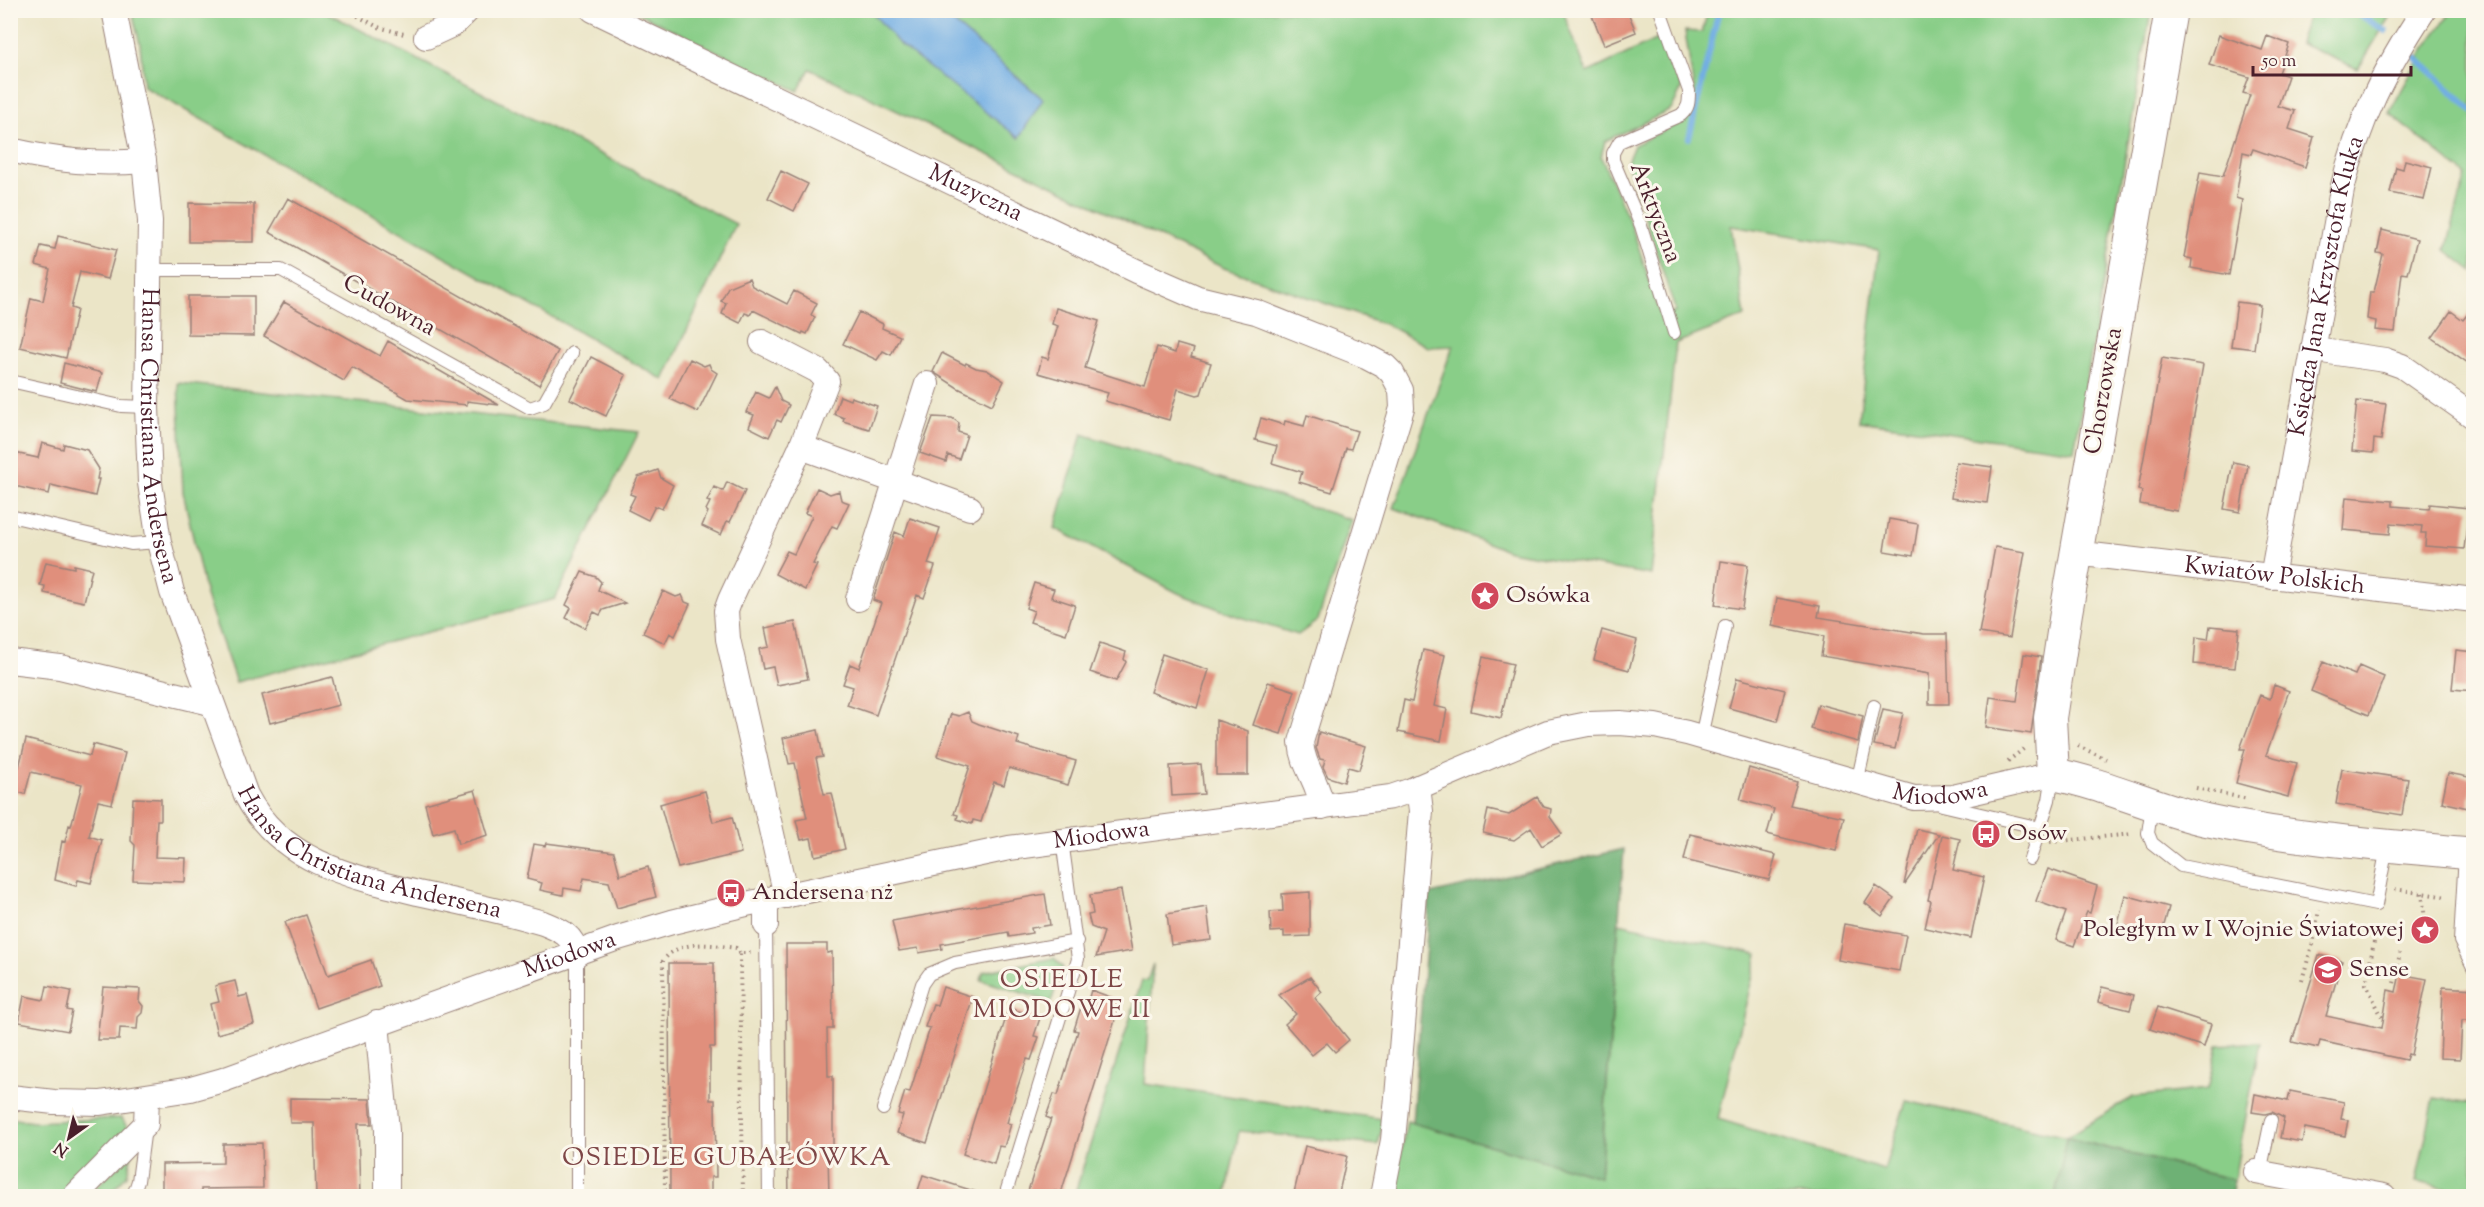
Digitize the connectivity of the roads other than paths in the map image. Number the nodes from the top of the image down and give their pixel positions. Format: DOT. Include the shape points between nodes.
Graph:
graph roads {
  1 [pos="114,10"];
  2 [pos="468,10"];
  3 [pos="593,10"];
  4 [pos="1660,10"];
  5 [pos="2171,10"];
  6 [pos="2424,10"];
  7 [pos="426,38"];
  8 [pos="10,150"];
  9 [pos="144,161"];
  10 [pos="149,270"];
  11 [pos="1674,333"];
  12 [pos="762,342"];
  13 [pos="2315,350"];
  14 [pos="572,353"];
  15 [pos="10,381"];
  16 [pos="927,384"];
  17 [pos="147,408"];
  18 [pos="2474,417"];
  19 [pos="801,447"];
  20 [pos="895,481"];
  21 [pos="970,508"];
  22 [pos="10,516"];
  23 [pos="159,542"];
  24 [pos="2075,553"];
  25 [pos="2272,577"];
  26 [pos="858,599"];
  27 [pos="2474,600"];
  28 [pos="1725,626"];
  29 [pos="10,661"];
  30 [pos="211,703"];
  31 [pos="1874,706"];
  32 [pos="1701,737"];
  33 [pos="2053,774"];
  34 [pos="1857,783"];
  35 [pos="1418,787"];
  36 [pos="1984,790"];
  37 [pos="1914,798"];
  38 [pos="1322,807"];
  39 [pos="1995,817"];
  40 [pos="2150,819"];
  41 [pos="2040,828"];
  42 [pos="1062,840"];
  43 [pos="2387,845"];
  44 [pos="2470,854"];
  45 [pos="2030,859"];
  46 [pos="776,898"];
  47 [pos="766,925"];
  48 [pos="1077,941"];
  49 [pos="577,954"];
  50 [pos="2474,969"];
  51 [pos="377,1023"];
  52 [pos="10,1097"];
  53 [pos="147,1097"];
  54 [pos="883,1109"];
  55 [pos="2271,1120"];
  56 [pos="146,1124"];
  57 [pos="2258,1172"];
  58 [pos="75,1197"];
  59 [pos="133,1197"];
  60 [pos="387,1197"];
  61 [pos="578,1197"];
  62 [pos="769,1197"];
  63 [pos="1005,1197"];
  64 [pos="1382,1197"];
  65 [pos="2384,1197"];
  1 -- 9 [label="street, Hansa Christiana Andersena"];
  2 -- 7 [label="street" via="454,24"];
  3 -- 38 [label="street, Muzyczna" via="1136,271 1198,298 1257,312 1366,356 1392,373 1401,390 1402,408 1301,742 1302,757 1320,793"];
  4 -- 11 [label="lane, Arktyczna" via="1689,91 1689,101 1681,115 1619,142 1612,160 1641,226"];
  5 -- 24 [label="street, Chorzowska"];
  6 -- 13 [label="street, Księdza Jana Krzysztofa Kluka" via="2383,76 2353,147 2342,189"];
  8 -- 9 [label="street" via="76,163"];
  9 -- 10 [label="street, Hansa Christiana Andersena" via="150,221"];
  10 -- 14 [label="lane, Cudowna" via="281,270 530,408 544,403"];
  10 -- 17 [label="street, Hansa Christiana Andersena"];
  12 -- 19 [label="street" via="818,371 827,381"];
  13 -- 18 [label="street" via="2402,366"];
  13 -- 25 [label="street, Księdza Jana Krzysztofa Kluka"];
  15 -- 17 [label="lane" via="121,406"];
  16 -- 20 [label="street"];
  17 -- 23 [label="street, Hansa Christiana Andersena" via="150,483"];
  19 -- 20 [label="street"];
  19 -- 46 [label="street" via="726,612"];
  20 -- 21 [label="street"];
  20 -- 26 [label="street"];
  22 -- 23 [label="lane" via="131,544"];
  23 -- 30 [label="street, Hansa Christiana Andersena"];
  24 -- 25 [label="street, Kwiatów Polskich"];
  24 -- 33 [label="street, Chorzowska" via="2050,718"];
  25 -- 27 [label="street, Kwiatów Polskich"];
  28 -- 32 [label="lane"];
  29 -- 30 [label="street" via="60,667"];
  30 -- 49 [label="street, Hansa Christiana Andersena" via="253,810 304,855 339,873 543,923 568,935"];
  31 -- 34 [label="lane"];
  32 -- 34 [label="street, Miodowa"];
  32 -- 35 [label="street, Miodowa" via="1628,723 1564,728"];
  33 -- 36 [label="street, Miodowa"];
  33 -- 40 [label="street, Miodowa" via="2087,780"];
  33 -- 41 [label="lane"];
  34 -- 37 [label="street, Miodowa"];
  35 -- 38 [label="street, Miodowa" via="1383,798"];
  35 -- 64 [label="street" via="1420,811 1398,1085"];
  36 -- 37 [label="street, Miodowa" via="1942,798"];
  36 -- 39 [label="lane" via="1987,807"];
  37 -- 39 [label="lane"];
  38 -- 42 [label="street, Miodowa"];
  39 -- 41 [label="lane"];
  40 -- 43 [label="street, Miodowa" via="2229,824"];
  40 -- 43 [label="lane" via="2152,843 2181,866 2376,905"];
  41 -- 45 [label="lane"];
  42 -- 46 [label="street, Miodowa"];
  42 -- 48 [label="lane"];
  43 -- 44 [label="street, Miodowa"];
  44 -- 50 [label="lane" via="2460,940"];
  46 -- 47 [label="street"];
  46 -- 49 [label="street, Miodowa" via="672,922"];
  47 -- 62 [label="lane"];
  48 -- 54 [label="lane" via="954,963 929,974 922,984"];
  48 -- 63 [label="lane" via="1077,966"];
  49 -- 51 [label="street, Miodowa"];
  49 -- 61 [label="lane"];
  51 -- 53 [label="street, Miodowa" via="223,1080"];
  51 -- 60 [label="street" via="387,1130"];
  52 -- 53 [label="street, Miodowa" via="76,1103"];
  53 -- 56 [label="street"];
  55 -- 57 [label="lane"];
  56 -- 58 [label="street"];
  56 -- 59 [label="lane"];
  57 -- 65 [label="street"];
}
